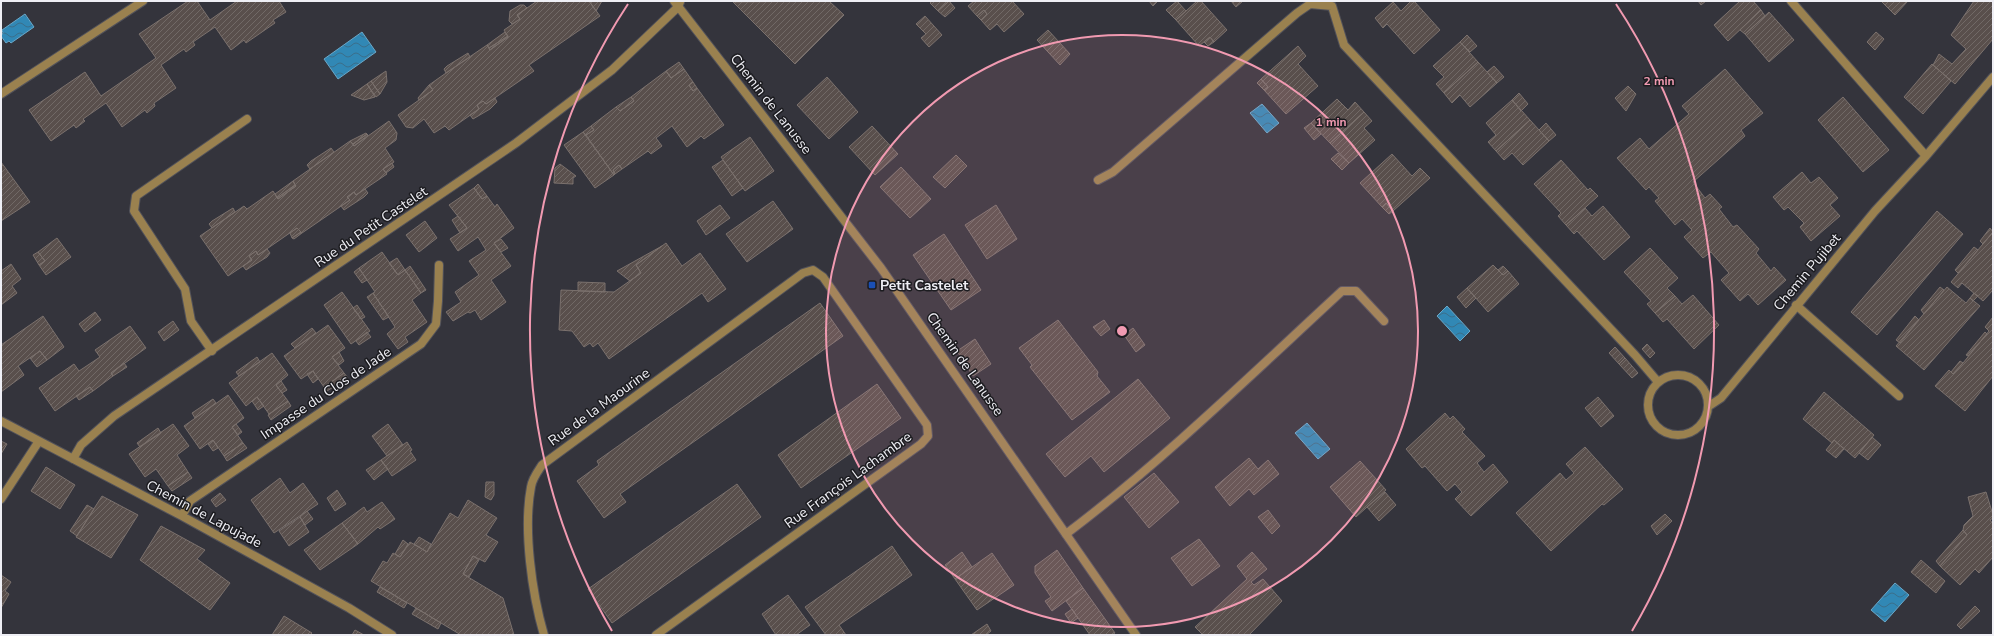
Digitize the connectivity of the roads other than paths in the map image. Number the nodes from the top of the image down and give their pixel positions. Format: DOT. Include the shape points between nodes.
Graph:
graph roads {
  1 [pos="143,1"];
  2 [pos="1791,1"];
  3 [pos="678,3"];
  4 [pos="1993,77"];
  5 [pos="1,94"];
  6 [pos="247,119"];
  7 [pos="1926,156"];
  8 [pos="1098,180"];
  9 [pos="439,265"];
  10 [pos="813,270"];
  11 [pos="1796,305"];
  12 [pos="1384,321"];
  13 [pos="212,351"];
  14 [pos="1658,382"];
  15 [pos="1899,396"];
  16 [pos="1709,406"];
  17 [pos="1,420"];
  18 [pos="39,441"];
  19 [pos="73,460"];
  20 [pos="1,498"];
  21 [pos="182,516"];
  22 [pos="1066,534"];
  23 [pos="392,635"];
  24 [pos="544,635"];
  25 [pos="656,635"];
  26 [pos="1136,635"];
  1 -- 5 [label="street"];
  2 -- 7 [label="street"];
  3 -- 13 [label="street, Rue du Petit Castelet" via="612,70 516,143"];
  3 -- 22 [label="street, Chemin de Lanusse" via="881,268"];
  4 -- 7 [label="street, Chemin Pujibet"];
  6 -- 13 [label="street" via="136,196 134,210 185,289 191,321"];
  7 -- 11 [label="street, Chemin Pujibet" via="1875,211"];
  8 -- 14 [label="street" via="1113,172 1297,13 1310,4 1332,6 1344,45"];
  9 -- 21 [label="street, Impasse du Clos de Jade" via="436,324 421,344 190,501"];
  10 -- 24 [label="street, Rue de la Maourine" via="803,273 542,465 531,485 528,526 533,579"];
  10 -- 25 [label="street, Rue François Lachambre" via="823,277 927,425 928,436 921,444"];
  11 -- 15 [label="street"];
  11 -- 16 [label="street, Chemin Pujibet" via="1721,398"];
  12 -- 22 [label="street" via="1356,291 1342,291 1186,435"];
  13 -- 19 [label="street, Rue du Petit Castelet" via="114,416 81,445"];
  14 -- 16 [label="street" via="1677,375 1691,378 1703,387"];
  14 -- 16 [label="street, Chemin Pujibet" via="1650,395 1648,410 1657,428 1666,433 1676,436 1695,431 1707,416"];
  17 -- 18 [label="street, Chemin de Lapujade"];
  18 -- 19 [label="street, Chemin de Lapujade"];
  18 -- 20 [label="street"];
  19 -- 21 [label="street, Chemin de Lapujade"];
  21 -- 23 [label="street, Chemin de Lapujade" via="349,608"];
  22 -- 26 [label="street, Chemin de Lanusse"];
}
